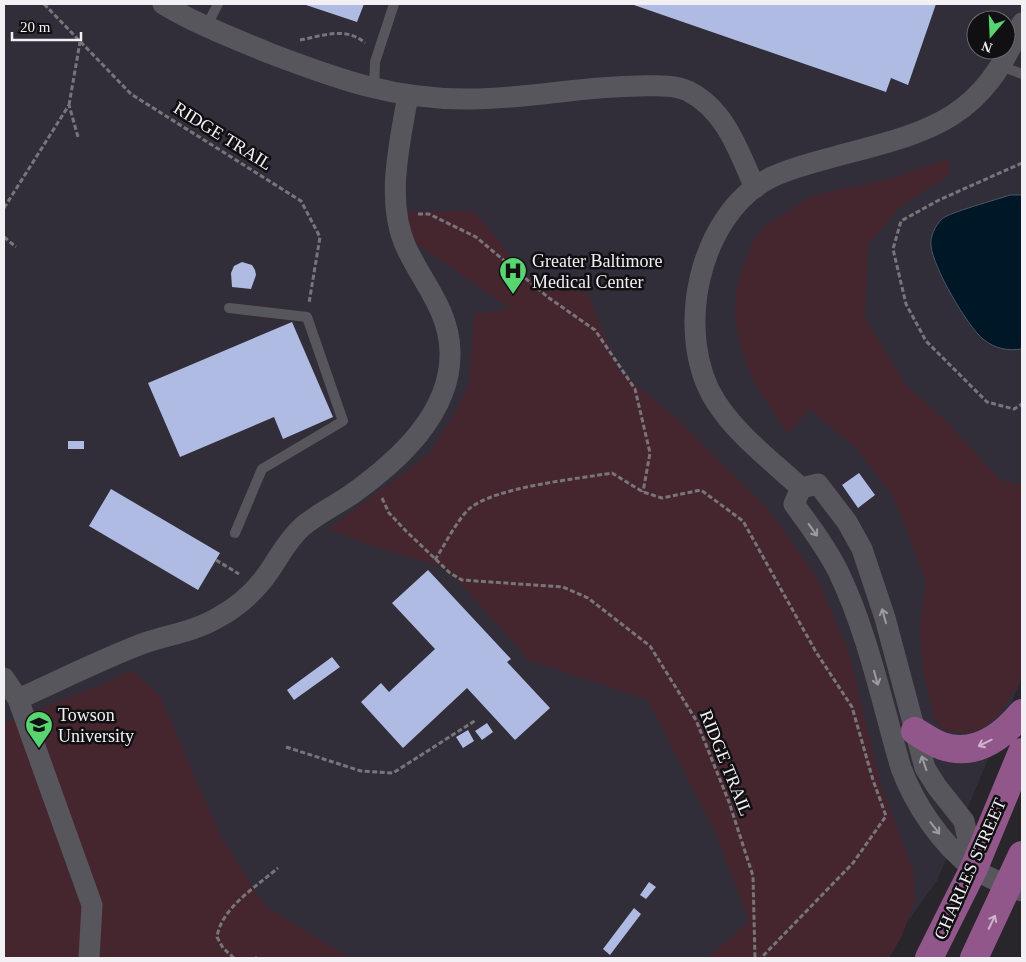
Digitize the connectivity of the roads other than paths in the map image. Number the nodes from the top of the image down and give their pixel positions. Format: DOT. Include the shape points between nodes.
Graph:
graph roads {
  1 [pos="163,4"];
  2 [pos="394,4"];
  3 [pos="216,5"];
  4 [pos="1022,23"];
  5 [pos="206,27"];
  6 [pos="1001,66"];
  7 [pos="1022,74"];
  8 [pos="374,89"];
  9 [pos="408,95"];
  10 [pos="755,188"];
  11 [pos="229,308"];
  12 [pos="801,488"];
  13 [pos="235,533"];
  14 [pos="4,678"];
  15 [pos="18,699"];
  16 [pos="1022,713"];
  17 [pos="915,731"];
  18 [pos="1022,752"];
  19 [pos="1022,855"];
  20 [pos="974,868"];
  21 [pos="1016,889"];
  22 [pos="89,958"];
  23 [pos="929,958"];
  24 [pos="974,958"];
  1 -- 5 [label="street"];
  2 -- 8 [label="lane" via="375,62"];
  3 -- 5 [label="lane"];
  4 -- 6 [label="street"];
  5 -- 8 [label="street" via="320,72"];
  6 -- 7 [label="lane"];
  6 -- 10 [label="street" via="977,96 942,123 892,142 805,165 774,176"];
  8 -- 9 [label="street"];
  9 -- 10 [label="street" via="469,99 630,86 666,86 688,91 712,109 730,131"];
  9 -- 15 [label="street" via="397,168 397,213 406,247 440,305 450,351 441,398 417,436 368,482 303,526 256,587 222,616 193,630 104,660"];
  10 -- 12 [label="street" via="732,210 707,253 696,296 697,343 715,400 729,420"];
  11 -- 13 [label="lane" via="307,318 343,421 262,469"];
  17 -- 12 [label="street, one-way" via="885,618 862,550 847,522 818,484"];
  12 -- 20 [label="street, one-way" via="794,504 823,544 855,611 909,789 950,846"];
  14 -- 15 [label="street"];
  15 -- 22 [label="street" via="92,905"];
  16 -- 17 [label="main road, one-way" via="984,746 962,749 941,746"];
  20 -- 17 [label="street, one-way" via="964,821 925,768"];
  18 -- 20 [label="main road, CHARLES STREET"];
  19 -- 21 [label="main road"];
  20 -- 21 [label="street"];
  20 -- 23 [label="main road, CHARLES STREET"];
  24 -- 21 [label="main road, one-way"];
}
